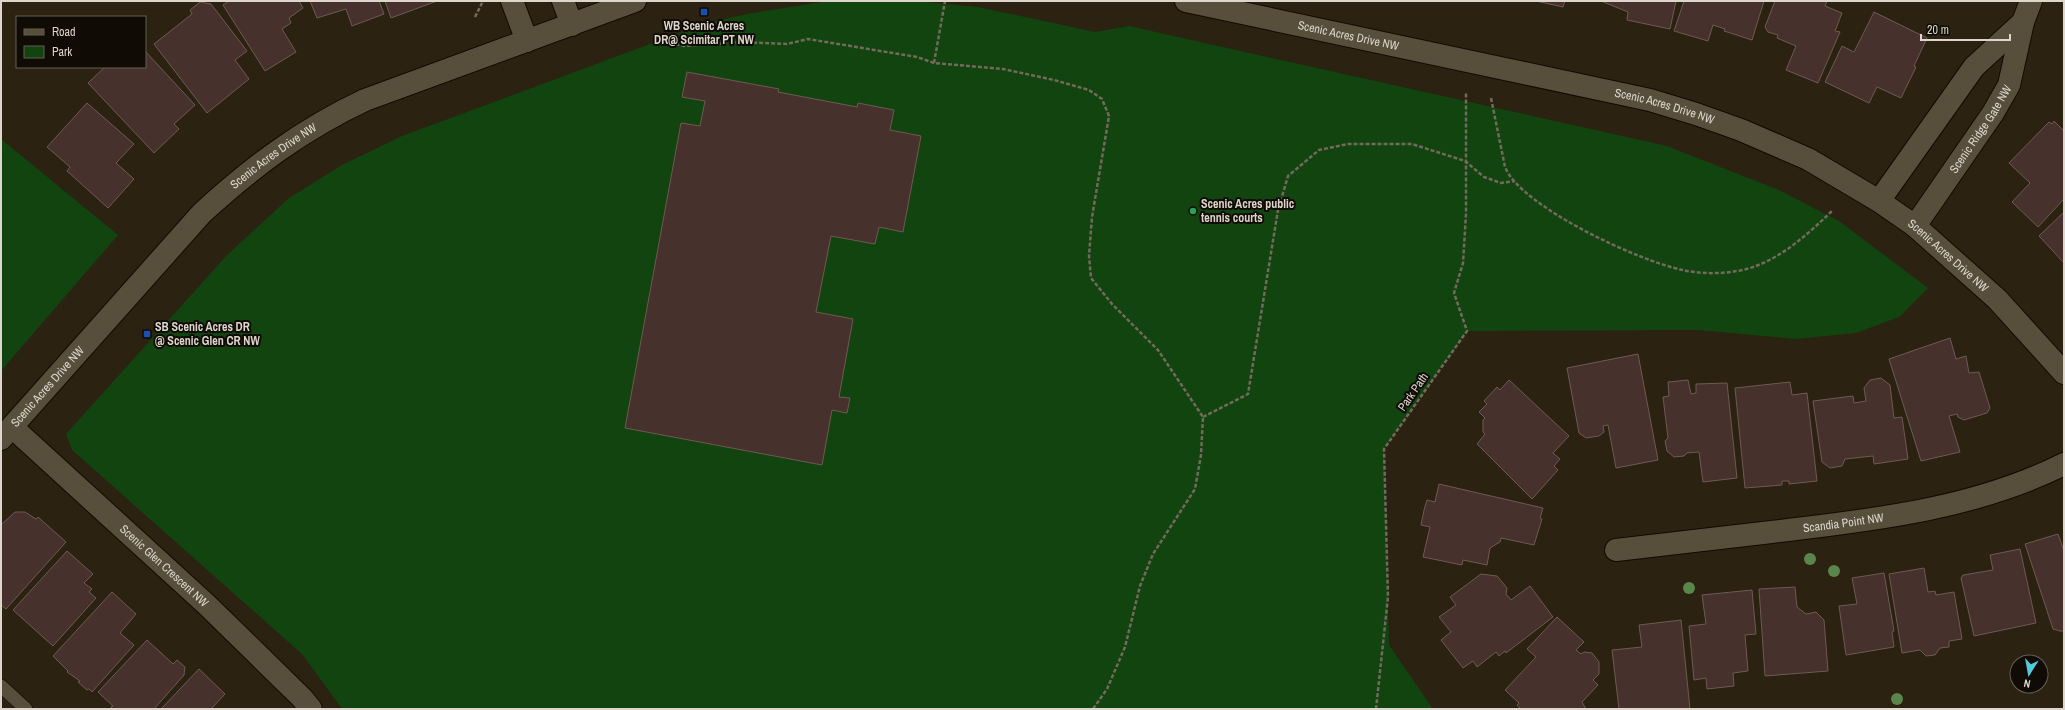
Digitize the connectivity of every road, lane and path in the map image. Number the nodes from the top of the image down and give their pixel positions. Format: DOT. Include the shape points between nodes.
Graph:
graph roads {
  1 [pos="483,1"];
  2 [pos="512,1"];
  3 [pos="564,1"];
  4 [pos="635,1"];
  5 [pos="945,1"];
  6 [pos="1186,1"];
  7 [pos="2031,1"];
  8 [pos="475,17"];
  9 [pos="2023,22"];
  10 [pos="572,24"];
  11 [pos="653,36"];
  12 [pos="527,41"];
  13 [pos="934,63"];
  14 [pos="1466,93"];
  15 [pos="1490,98"];
  16 [pos="1465,161"];
  17 [pos="1515,181"];
  18 [pos="1880,201"];
  19 [pos="1833,210"];
  20 [pos="1915,226"];
  21 [pos="2064,373"];
  22 [pos="1203,417"];
  23 [pos="7,433"];
  24 [pos="2064,464"];
  25 [pos="1616,550"];
  26 [pos="1,686"];
  27 [pos="26,709"];
  28 [pos="311,709"];
  29 [pos="1093,709"];
  30 [pos="1376,709"];
  1 -- 8 [label="path"];
  2 -- 12 [label="street"];
  3 -- 10 [label="street"];
  4 -- 10 [label="street, Scenic Acres Drive NW"];
  5 -- 13 [label="path"];
  6 -- 18 [label="street, Scenic Acres Drive NW" via="1650,100 1741,130 1808,159"];
  7 -- 9 [label="street, Scenic Ridge Gate NW"];
  9 -- 18 [label="street, Scenic Ridge Gate NW" via="1974,67"];
  9 -- 20 [label="street, Scenic Ridge Gate NW" via="2009,85 1993,113"];
  10 -- 12 [label="street, Scenic Acres Drive NW"];
  11 -- 13 [label="path" via="684,46 742,42 787,44 808,39 917,57"];
  12 -- 23 [label="street, Scenic Acres Drive NW" via="364,100 332,116 265,158 202,213"];
  13 -- 22 [label="path" via="1003,69 1089,90 1102,99 1109,116 1092,216 1089,256 1091,278 1112,304 1158,350"];
  14 -- 16 [label="path, Park Path"];
  15 -- 17 [label="path" via="1505,167"];
  16 -- 17 [label="path" via="1484,176 1501,183"];
  16 -- 22 [label="path" via="1412,144 1348,144 1319,150 1288,176 1278,210 1248,394"];
  16 -- 30 [label="path, Park Path" via="1466,214 1463,263 1454,294 1467,331 1384,449 1388,597"];
  17 -- 19 [label="path" via="1544,207 1640,257 1683,270 1708,273 1738,271 1761,264 1805,236"];
  18 -- 20 [label="street, Scenic Acres Drive NW"];
  20 -- 21 [label="street, Scenic Acres Drive NW" via="1997,299"];
  22 -- 29 [label="path" via="1201,455 1195,489 1153,554 1140,586 1125,647 1107,689"];
  23 -- 28 [label="street, Scenic Glen Crescent NW" via="207,605"];
  24 -- 25 [label="street, Scandia Point NW" via="2034,479 1975,498 1910,514"];
  26 -- 27 [label="lane"];
}
